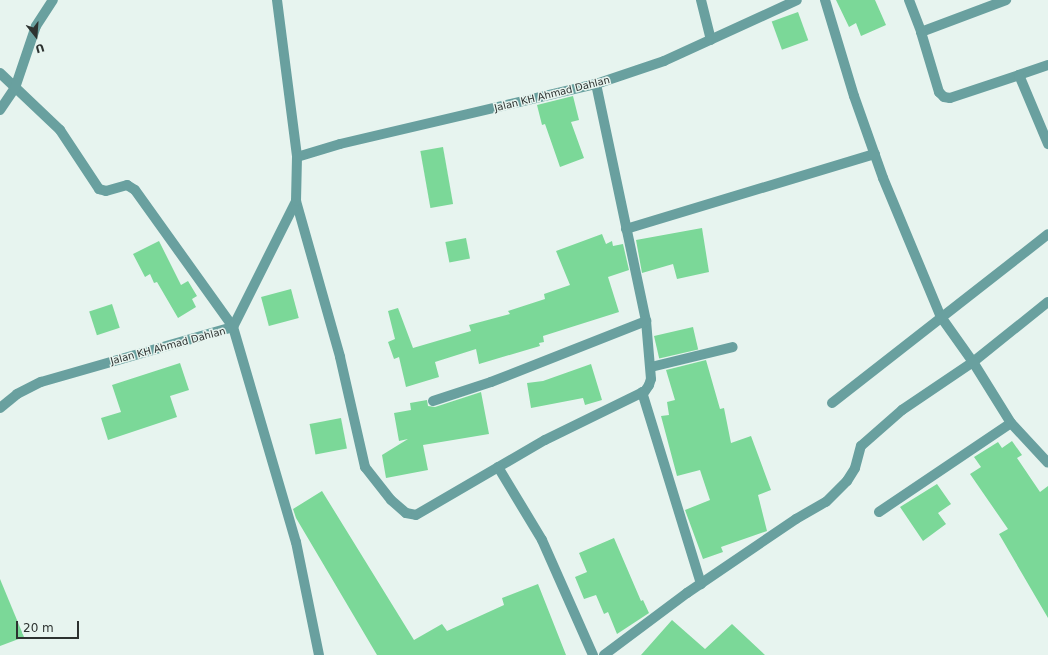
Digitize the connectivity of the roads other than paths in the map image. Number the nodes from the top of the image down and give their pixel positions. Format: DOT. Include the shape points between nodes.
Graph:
graph roads {
  1 [pos="53,0"];
  2 [pos="277,0"];
  3 [pos="701,0"];
  4 [pos="798,0"];
  5 [pos="825,0"];
  6 [pos="909,0"];
  7 [pos="1006,0"];
  8 [pos="921,32"];
  9 [pos="711,40"];
  10 [pos="1048,65"];
  11 [pos="0,73"];
  12 [pos="1019,75"];
  13 [pos="596,84"];
  14 [pos="15,88"];
  15 [pos="0,110"];
  16 [pos="1048,144"];
  17 [pos="875,154"];
  18 [pos="297,157"];
  19 [pos="296,201"];
  20 [pos="626,229"];
  21 [pos="1048,234"];
  22 [pos="1048,302"];
  23 [pos="941,317"];
  24 [pos="646,321"];
  25 [pos="233,328"];
  26 [pos="733,347"];
  27 [pos="973,362"];
  28 [pos="651,367"];
  29 [pos="642,392"];
  30 [pos="433,401"];
  31 [pos="832,403"];
  32 [pos="0,408"];
  33 [pos="1011,423"];
  34 [pos="1048,463"];
  35 [pos="498,467"];
  36 [pos="879,512"];
  37 [pos="701,584"];
  38 [pos="319,655"];
  39 [pos="593,655"];
  40 [pos="604,655"];
  1 -- 14 [label="street" via="36,26"];
  2 -- 18 [label="street, Jalan KH Ahmad Dahlan"];
  3 -- 9 [label="street"];
  4 -- 9 [label="street, Jalan KH Ahmad Dahlan"];
  5 -- 17 [label="street" via="854,96"];
  6 -- 8 [label="street"];
  7 -- 8 [label="street"];
  8 -- 12 [label="street" via="940,92 944,97 950,98"];
  9 -- 13 [label="street, Jalan KH Ahmad Dahlan" via="642,70"];
  10 -- 12 [label="street"];
  11 -- 14 [label="street"];
  12 -- 16 [label="street"];
  13 -- 18 [label="street, Jalan KH Ahmad Dahlan" via="347,142"];
  13 -- 20 [label="street"];
  14 -- 15 [label="street"];
  14 -- 25 [label="street" via="60,130 99,189 106,191 127,185 135,190"];
  17 -- 20 [label="street"];
  17 -- 23 [label="street"];
  18 -- 19 [label="street, Jalan KH Ahmad Dahlan"];
  19 -- 25 [label="street, Jalan KH Ahmad Dahlan"];
  19 -- 35 [label="street" via="340,357 365,466 370,476 406,513 416,515"];
  20 -- 24 [label="street"];
  21 -- 23 [label="street"];
  22 -- 27 [label="street"];
  23 -- 27 [label="street"];
  23 -- 31 [label="street"];
  24 -- 28 [label="street"];
  24 -- 30 [label="street" via="491,382"];
  25 -- 32 [label="street, Jalan KH Ahmad Dahlan" via="47,379 28,387"];
  25 -- 38 [label="street" via="296,542"];
  26 -- 28 [label="street"];
  27 -- 33 [label="street"];
  27 -- 37 [label="street" via="902,410 861,446 855,468 837,493"];
  28 -- 29 [label="street" via="650,383"];
  29 -- 35 [label="street" via="545,440"];
  29 -- 37 [label="street"];
  33 -- 34 [label="street"];
  33 -- 36 [label="street"];
  35 -- 39 [label="street" via="542,540"];
  37 -- 40 [label="street"];
}
